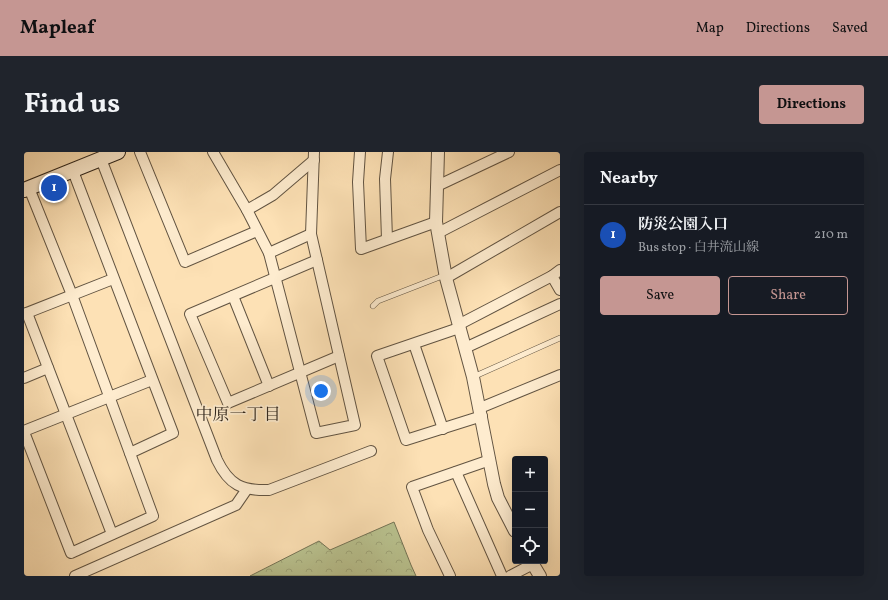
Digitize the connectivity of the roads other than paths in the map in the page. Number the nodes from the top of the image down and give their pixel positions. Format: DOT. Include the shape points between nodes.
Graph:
graph roads {
  1 [pos="118,152"];
  2 [pos="140,152"];
  3 [pos="213,152"];
  4 [pos="360,152"];
  5 [pos="388,152"];
  6 [pos="438,152"];
  7 [pos="509,152"];
  8 [pos="314,156"];
  9 [pos="101,160"];
  10 [pos="560,170"];
  11 [pos="73,171"];
  12 [pos="437,186"];
  13 [pos="27,189"];
  14 [pos="247,210"];
  15 [pos="560,212"];
  16 [pos="437,228"];
  17 [pos="257,231"];
  18 [pos="311,234"];
  19 [pos="387,239"];
  20 [pos="269,253"];
  21 [pos="317,260"];
  22 [pos="556,273"];
  23 [pos="446,276"];
  24 [pos="276,277"];
  25 [pos="113,279"];
  26 [pos="560,290"];
  27 [pos="72,295"];
  28 [pos="233,296"];
  29 [pos="560,304"];
  30 [pos="373,306"];
  31 [pos="26,313"];
  32 [pos="459,326"];
  33 [pos="560,338"];
  34 [pos="414,344"];
  35 [pos="465,348"];
  36 [pos="339,356"];
  37 [pos="48,368"];
  38 [pos="299,373"];
  39 [pos="560,375"];
  40 [pos="473,377"];
  41 [pos="24,378"];
  42 [pos="152,380"];
  43 [pos="269,386"];
  44 [pos="109,397"];
  45 [pos="481,412"];
  46 [pos="66,414"];
  47 [pos="443,429"];
  48 [pos="24,431"];
  49 [pos="371,451"];
  50 [pos="130,453"];
  51 [pos="490,460"];
  52 [pos="456,472"];
  53 [pos="247,488"];
  54 [pos="513,528"];
  55 [pos="112,534"];
  56 [pos="530,564"];
  57 [pos="533,564"];
  58 [pos="75,576"];
  59 [pos="450,576"];
  60 [pos="502,576"];
  61 [pos="510,576"];
  62 [pos="540,576"];
  1 -- 9 [label="main road"];
  2 -- 17 [label="street" via="185,262"];
  3 -- 14 [label="street"];
  4 -- 19 [label="street" via="358,182 361,249"];
  5 -- 19 [label="street"];
  6 -- 12 [label="street"];
  7 -- 12 [label="street"];
  8 -- 14 [label="street" via="273,195"];
  8 -- 18 [label="street"];
  9 -- 11 [label="main road"];
  9 -- 53 [label="street" via="217,460 228,478 237,485"];
  10 -- 16 [label="street"];
  11 -- 13 [label="main road"];
  11 -- 25 [label="street"];
  12 -- 16 [label="street"];
  13 -- 27 [label="street"];
  14 -- 17 [label="street"];
  15 -- 23 [label="street"];
  16 -- 19 [label="street"];
  16 -- 23 [label="street"];
  17 -- 20 [label="street"];
  18 -- 20 [label="street"];
  18 -- 21 [label="street"];
  20 -- 24 [label="street"];
  21 -- 24 [label="street"];
  21 -- 36 [label="street"];
  22 -- 26 [label="street"];
  22 -- 32 [label="street"];
  23 -- 30 [label="lane" via="378,301"];
  23 -- 32 [label="street"];
  24 -- 28 [label="street"];
  24 -- 38 [label="street"];
  25 -- 27 [label="street"];
  25 -- 42 [label="street"];
  27 -- 31 [label="street"];
  27 -- 44 [label="street"];
  28 -- 43 [label="street"];
  28 -- 43 [label="street" via="190,314 228,403"];
  29 -- 35 [label="street"];
  31 -- 37 [label="street"];
  32 -- 34 [label="street"];
  32 -- 35 [label="street"];
  33 -- 40 [label="lane"];
  34 -- 47 [label="street"];
  34 -- 47 [label="street" via="376,356 406,440"];
  35 -- 40 [label="street"];
  36 -- 38 [label="street"];
  36 -- 38 [label="street" via="355,425 316,433"];
  37 -- 41 [label="street"];
  37 -- 46 [label="street"];
  38 -- 43 [label="street"];
  39 -- 45 [label="street"];
  40 -- 45 [label="street"];
  42 -- 44 [label="street"];
  42 -- 50 [label="street" via="173,433"];
  44 -- 46 [label="street"];
  44 -- 50 [label="street"];
  45 -- 47 [label="street"];
  45 -- 51 [label="street"];
  46 -- 48 [label="street"];
  46 -- 55 [label="street"];
  48 -- 55 [label="street" via="71,553"];
  49 -- 53 [label="street" via="269,490"];
  50 -- 55 [label="street" via="153,516"];
  51 -- 52 [label="street"];
  51 -- 54 [label="street" via="498,498"];
  52 -- 59 [label="street" via="412,487 428,530"];
  52 -- 60 [label="street"];
  53 -- 58 [label="street" via="236,505"];
  56 -- 61 [label="street"];
  57 -- 62 [label="street"];
}
